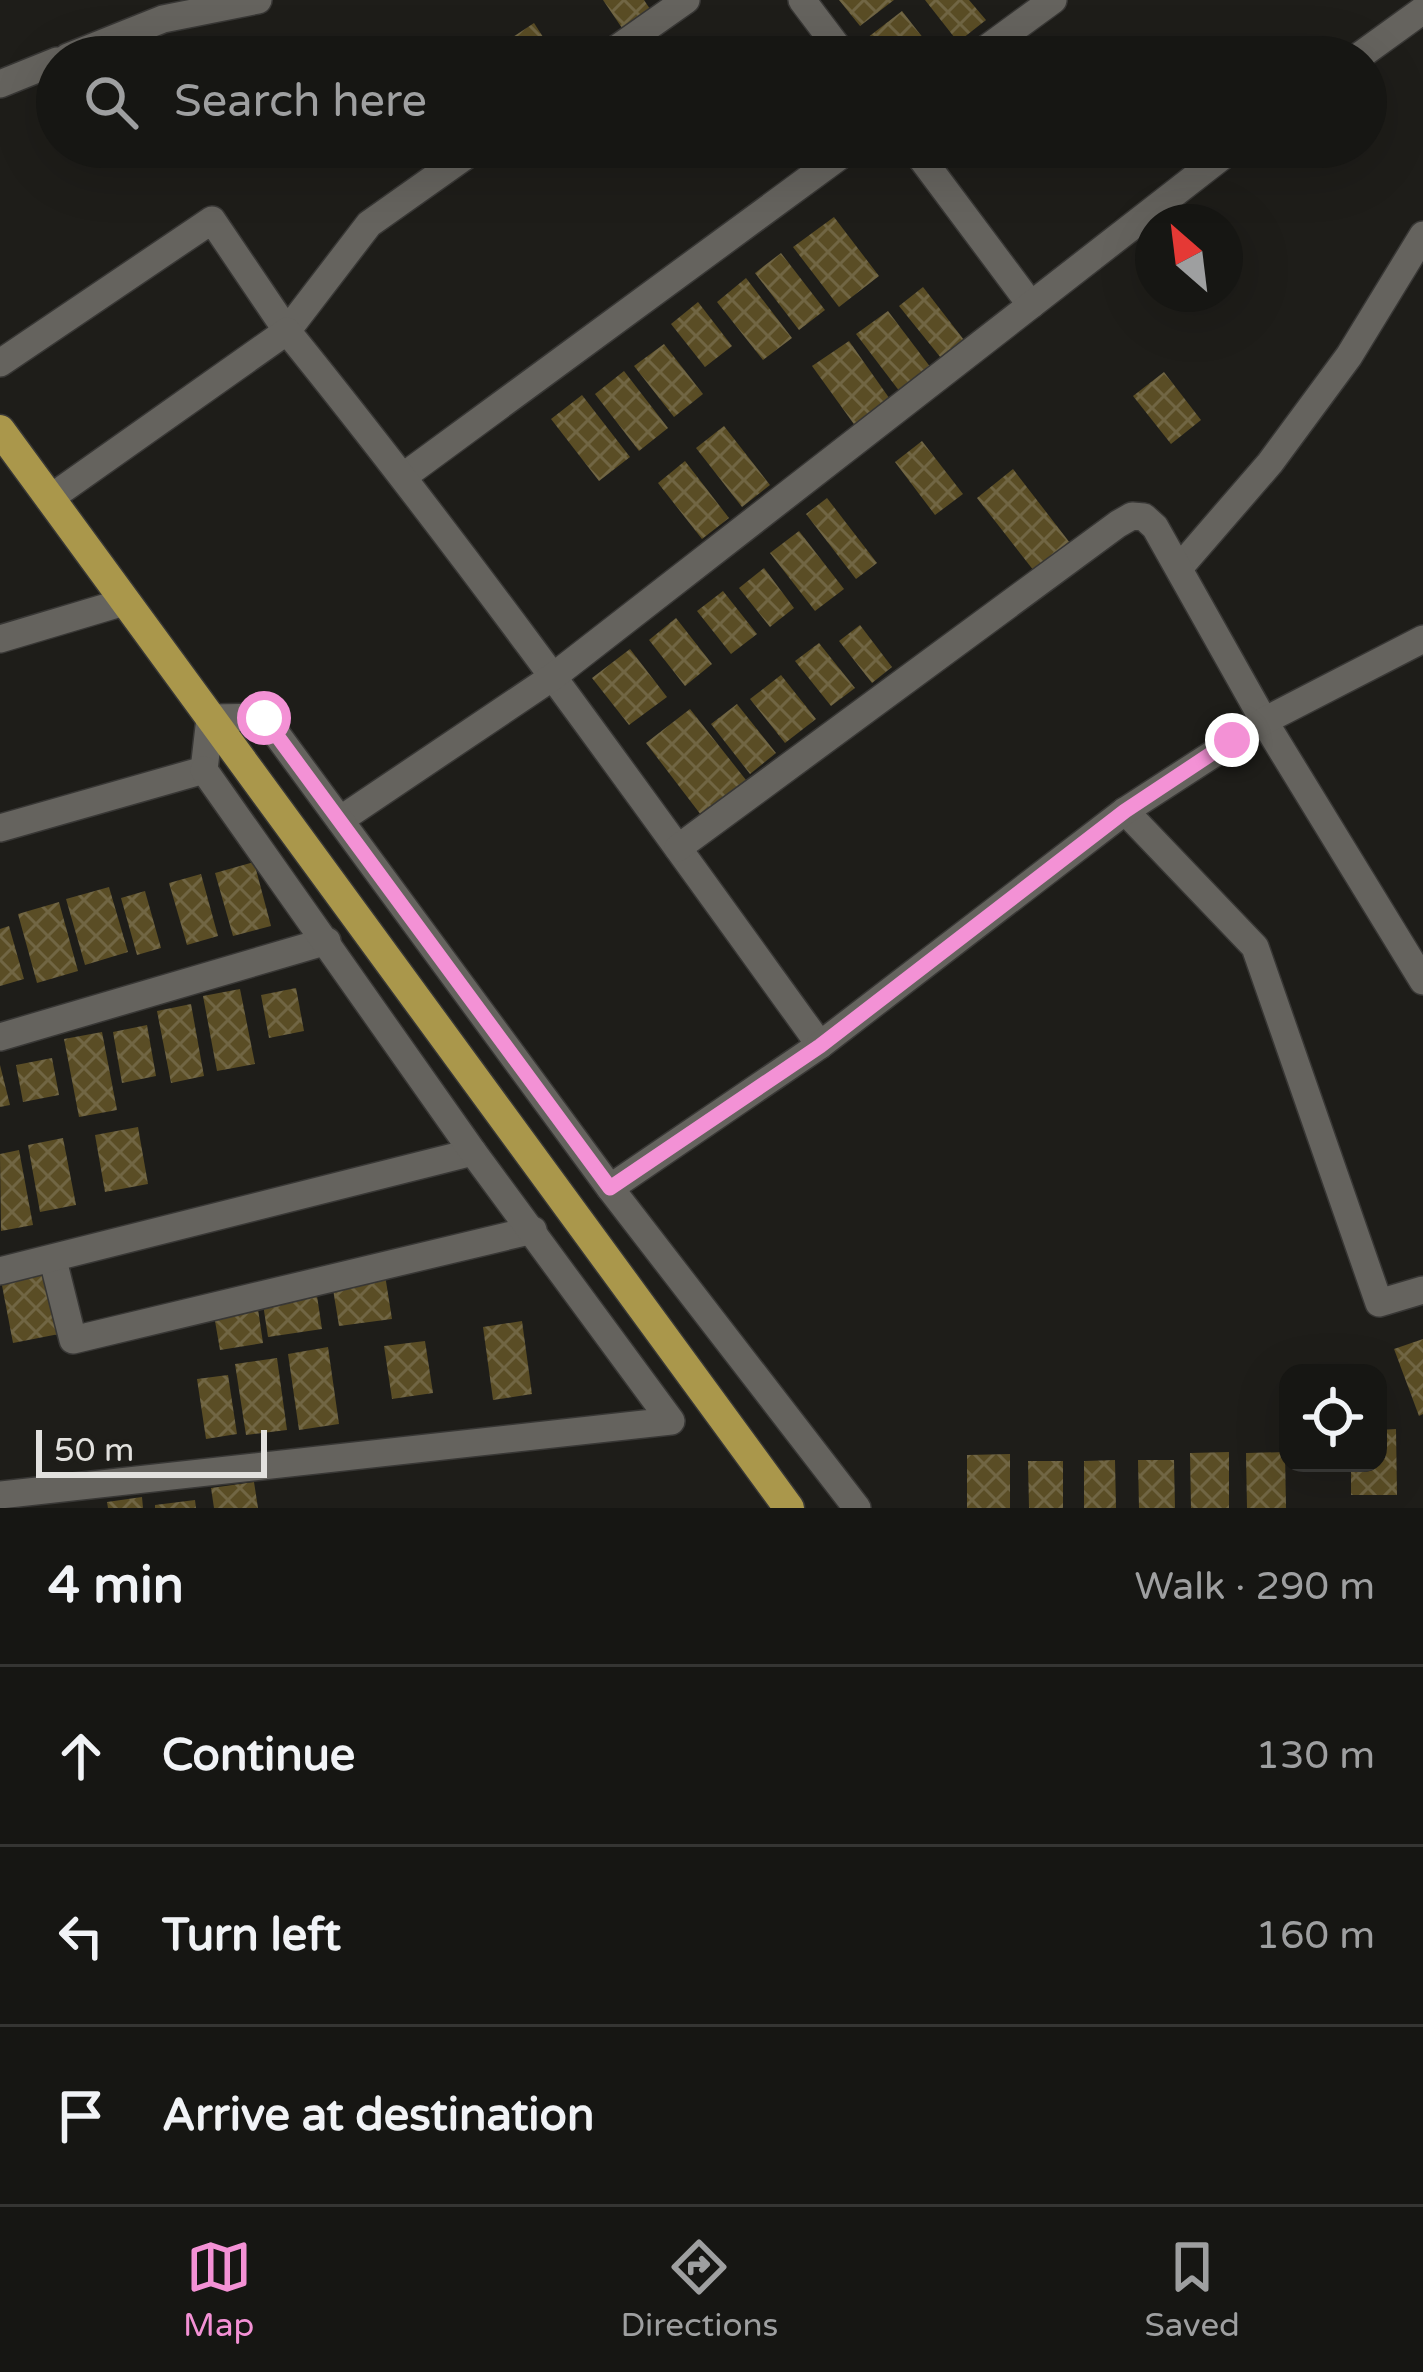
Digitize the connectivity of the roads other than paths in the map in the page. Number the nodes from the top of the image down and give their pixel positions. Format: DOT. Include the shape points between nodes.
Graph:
graph roads {
  1 [pos="258,0"];
  2 [pos="686,0"];
  3 [pos="802,0"];
  4 [pos="1052,0"];
  5 [pos="1423,10"];
  6 [pos="121,36"];
  7 [pos="635,36"];
  8 [pos="829,36"];
  9 [pos="1003,36"];
  10 [pos="1387,36"];
  11 [pos="36,70"];
  12 [pos="0,84"];
  13 [pos="448,168"];
  14 [pos="823,168"];
  15 [pos="929,168"];
  16 [pos="1207,168"];
  17 [pos="1423,235"];
  18 [pos="1031,305"];
  19 [pos="287,331"];
  20 [pos="0,363"];
  21 [pos="0,430"];
  22 [pos="404,476"];
  23 [pos="49,499"];
  24 [pos="1180,567"];
  25 [pos="124,602"];
  26 [pos="0,639"];
  27 [pos="1423,639"];
  28 [pos="554,676"];
  29 [pos="210,718"];
  30 [pos="1264,721"];
  31 [pos="204,770"];
  32 [pos="1125,811"];
  33 [pos="340,820"];
  34 [pos="0,828"];
  35 [pos="678,848"];
  36 [pos="327,941"];
  37 [pos="1423,981"];
  38 [pos="0,1036"];
  39 [pos="820,1046"];
  40 [pos="473,1152"];
  41 [pos="610,1188"];
  42 [pos="533,1230"];
  43 [pos="53,1260"];
  44 [pos="0,1271"];
  45 [pos="1423,1290"];
  46 [pos="0,1495"];
  47 [pos="789,1508"];
  48 [pos="857,1508"];
  1 -- 6 [label="street"];
  2 -- 7 [label="street"];
  3 -- 8 [label="street"];
  4 -- 9 [label="street"];
  5 -- 10 [label="street"];
  11 -- 12 [label="street"];
  13 -- 19 [label="street" via="369,224"];
  14 -- 22 [label="street"];
  15 -- 18 [label="street"];
  16 -- 18 [label="street"];
  17 -- 24 [label="street" via="1349,356"];
  18 -- 28 [label="street"];
  19 -- 20 [label="street" via="212,220"];
  19 -- 22 [label="street"];
  19 -- 23 [label="street"];
  21 -- 23 [label="main road"];
  22 -- 28 [label="street"];
  23 -- 25 [label="main road"];
  24 -- 30 [label="street"];
  24 -- 35 [label="street" via="1155,526 1132,517"];
  25 -- 26 [label="street"];
  25 -- 29 [label="main road"];
  27 -- 30 [label="street"];
  28 -- 33 [label="street"];
  28 -- 35 [label="street"];
  29 -- 31 [label="street"];
  29 -- 33 [label="street" via="264,718"];
  29 -- 47 [label="main road"];
  30 -- 32 [label="street"];
  30 -- 37 [label="street"];
  31 -- 34 [label="street"];
  31 -- 36 [label="street"];
  32 -- 39 [label="street"];
  32 -- 45 [label="street" via="1255,946 1379,1303"];
  33 -- 41 [label="street"];
  35 -- 39 [label="street"];
  36 -- 38 [label="street"];
  36 -- 40 [label="street"];
  39 -- 41 [label="street"];
  40 -- 42 [label="street"];
  40 -- 43 [label="street"];
  41 -- 48 [label="street"];
  42 -- 43 [label="street" via="73,1340"];
  42 -- 46 [label="street" via="671,1420"];
  43 -- 44 [label="street"];
}
